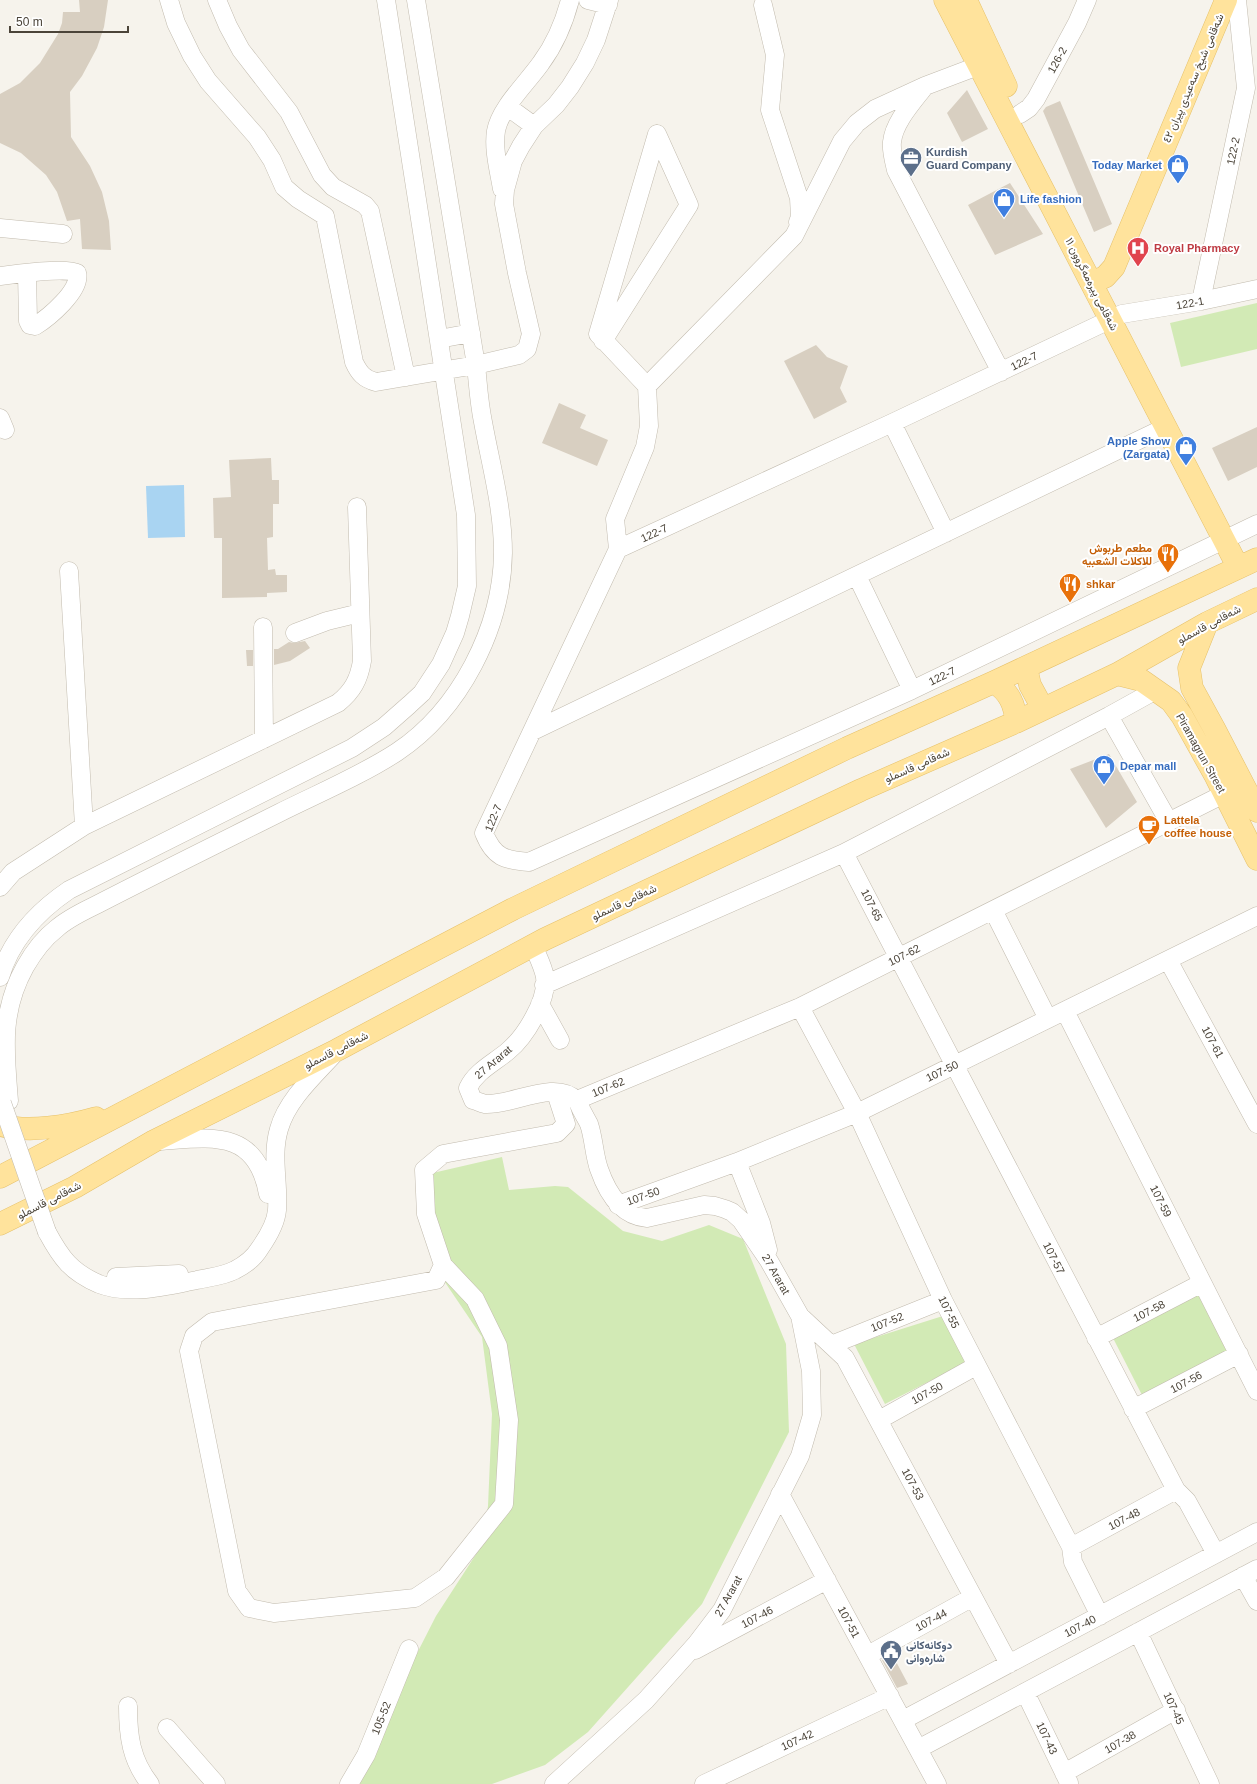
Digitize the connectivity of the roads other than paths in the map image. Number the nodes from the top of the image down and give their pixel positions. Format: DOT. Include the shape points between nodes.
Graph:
graph roads {
  1 [pos="169,0"];
  2 [pos="217,0"];
  3 [pos="386,0"];
  4 [pos="416,0"];
  5 [pos="570,0"];
  6 [pos="588,0"];
  7 [pos="945,0"];
  8 [pos="966,0"];
  9 [pos="1087,0"];
  10 [pos="1211,0"];
  11 [pos="1226,0"];
  12 [pos="1237,0"];
  13 [pos="609,3"];
  14 [pos="763,5"];
  15 [pos="986,62"];
  16 [pos="925,86"];
  17 [pos="508,107"];
  18 [pos="1020,114"];
  19 [pos="534,126"];
  20 [pos="350,198"];
  21 [pos="504,204"];
  22 [pos="325,216"];
  23 [pos="0,228"];
  24 [pos="63,234"];
  25 [pos="794,236"];
  26 [pos="27,273"];
  27 [pos="1098,275"];
  28 [pos="0,276"];
  29 [pos="1257,290"];
  30 [pos="1202,301"];
  31 [pos="1116,316"];
  32 [pos="471,334"];
  33 [pos="439,339"];
  34 [pos="604,341"];
  35 [pos="476,365"];
  36 [pos="444,371"];
  37 [pos="1001,372"];
  38 [pos="406,378"];
  39 [pos="647,386"];
  40 [pos="483,420"];
  41 [pos="892,423"];
  42 [pos="453,424"];
  43 [pos="1166,427"];
  44 [pos="357,507"];
  45 [pos="1257,524"];
  46 [pos="946,533"];
  47 [pos="1231,537"];
  48 [pos="618,549"];
  49 [pos="1249,562"];
  50 [pos="69,571"];
  51 [pos="857,576"];
  52 [pos="1257,599"];
  53 [pos="360,613"];
  54 [pos="1207,623"];
  55 [pos="263,626"];
  56 [pos="295,633"];
  57 [pos="1026,667"];
  58 [pos="1117,674"];
  59 [pos="994,682"];
  60 [pos="912,690"];
  61 [pos="1156,690"];
  62 [pos="1043,709"];
  63 [pos="1110,716"];
  64 [pos="1016,722"];
  65 [pos="533,731"];
  66 [pos="264,739"];
  67 [pos="317,767"];
  68 [pos="1242,787"];
  69 [pos="325,790"];
  70 [pos="268,791"];
  71 [pos="1257,811"];
  72 [pos="274,816"];
  73 [pos="1169,822"];
  74 [pos="84,826"];
  75 [pos="844,853"];
  76 [pos="1257,859"];
  77 [pos="0,887"];
  78 [pos="993,910"];
  79 [pos="1257,916"];
  80 [pos="533,945"];
  81 [pos="899,957"];
  82 [pos="1168,960"];
  83 [pos="0,977"];
  84 [pos="544,985"];
  85 [pos="540,1004"];
  86 [pos="800,1007"];
  87 [pos="1065,1011"];
  88 [pos="1048,1019"];
  89 [pos="560,1040"];
  90 [pos="337,1050"];
  91 [pos="955,1065"];
  92 [pos="556,1093"];
  93 [pos="4,1098"];
  94 [pos="577,1100"];
  95 [pos="137,1105"];
  96 [pos="857,1113"];
  97 [pos="1257,1124"];
  98 [pos="0,1125"];
  99 [pos="154,1141"];
  100 [pos="737,1162"];
  101 [pos="0,1177"];
  102 [pos="618,1205"];
  103 [pos="0,1208"];
  104 [pos="23,1214"];
  105 [pos="0,1224"];
  106 [pos="52,1230"];
  107 [pos="769,1261"];
  108 [pos="443,1265"];
  109 [pos="1202,1283"];
  110 [pos="943,1300"];
  111 [pos="800,1316"];
  112 [pos="1096,1338"];
  113 [pos="832,1345"];
  114 [pos="1238,1354"];
  115 [pos="976,1366"];
  116 [pos="1257,1390"];
  117 [pos="1134,1409"];
  118 [pos="879,1420"];
  119 [pos="1176,1490"];
  120 [pos="780,1494"];
  121 [pos="1257,1532"];
  122 [pos="1071,1547"];
  123 [pos="1216,1554"];
  124 [pos="1250,1572"];
  125 [pos="827,1580"];
  126 [pos="973,1597"];
  127 [pos="1257,1601"];
  128 [pos="1100,1616"];
  129 [pos="1138,1632"];
  130 [pos="409,1649"];
  131 [pos="687,1655"];
  132 [pos="868,1656"];
  133 [pos="1009,1664"];
  134 [pos="1025,1692"];
  135 [pos="890,1696"];
  136 [pos="128,1706"];
  137 [pos="1176,1710"];
  138 [pos="902,1720"];
  139 [pos="167,1728"];
  140 [pos="918,1749"];
  141 [pos="1067,1779"];
  142 [pos="150,1784"];
  143 [pos="216,1784"];
  144 [pos="349,1784"];
  145 [pos="554,1784"];
  146 [pos="704,1784"];
  147 [pos="937,1784"];
  148 [pos="1210,1784"];
  1 -- 22 [label="street" via="176,23 192,56 208,81 257,137 272,160 284,187"];
  2 -- 20 [label="street" via="241,50 289,112 322,174 333,187"];
  3 -- 33 [label="street"];
  4 -- 32 [label="street"];
  5 -- 17 [label="street" via="562,26 548,54"];
  6 -- 13 [label="street"];
  7 -- 15 [label="main road, شەقامی پیرەمەگروون ١١"];
  8 -- 15 [label="main road, شەقامی پیرەمەگروون ١١"];
  9 -- 18 [label="street, 126-2" via="1036,99"];
  10 -- 27 [label="main road, شەقامی شیخ سەعیدی پیران ٤٢"];
  11 -- 27 [label="main road, شەقامی شیخ سەعیدی پیران ٤٢" via="1117,262 1110,273"];
  12 -- 30 [label="street, 122-2" via="1246,88"];
  13 -- 19 [label="street" via="585,63 570,87"];
  14 -- 25 [label="street" via="775,55 770,110 799,198 800,217"];
  15 -- 16 [label="street"];
  15 -- 18 [label="main road, شەقامی پیرەمەگروون ١١"];
  15 -- 27 [label="main road, شەقامی پیرەمەگروون ١١"];
  16 -- 25 [label="street" via="875,109 857,123 842,141"];
  16 -- 37 [label="street" via="900,120 894,133 892,142 896,170"];
  17 -- 19 [label="street"];
  17 -- 21 [label="street" via="498,124 495,140"];
  18 -- 27 [label="main road, شەقامی پیرەمەگروون ١١"];
  19 -- 21 [label="street" via="514,161 505,190"];
  20 -- 22 [label="street"];
  20 -- 38 [label="street" via="368,208 373,220"];
  21 -- 35 [label="street" via="531,338 527,349 519,355"];
  22 -- 38 [label="street" via="350,348 358,371 363,377 376,382"];
  23 -- 24 [label="street"];
  25 -- 39 [label="street"];
  26 -- 28 [label="street"];
  27 -- 31 [label="main road, شەقامی پیرەمەگروون ١١"];
  29 -- 30 [label="street, 122-1"];
  30 -- 31 [label="street, 122-1"];
  31 -- 37 [label="street, 122-7"];
  31 -- 43 [label="main road, شەقامی پیرەمەگروون ١١"];
  31 -- 47 [label="main road, شەقامی پیرەمەگروون ١١"];
  32 -- 33 [label="street"];
  32 -- 35 [label="street"];
  33 -- 36 [label="street"];
  34 -- 34 [label="street" via="598,334 657,134 689,205"];
  34 -- 39 [label="street"];
  35 -- 36 [label="street"];
  35 -- 40 [label="street"];
  36 -- 38 [label="street"];
  36 -- 42 [label="street"];
  37 -- 41 [label="street, 122-7"];
  39 -- 48 [label="street" via="648,435 615,518"];
  40 -- 42 [label="street"];
  40 -- 69 [label="street" via="498,489 503,554 498,600 484,643 471,671 454,696 414,739 386,759"];
  41 -- 46 [label="street"];
  41 -- 48 [label="street, 122-7"];
  42 -- 67 [label="street" via="466,515 467,552 466,586 455,633 441,664 422,693 368,739"];
  43 -- 46 [label="street"];
  43 -- 47 [label="main road, شەقامی پیرەمەگروون ١١"];
  44 -- 53 [label="street"];
  45 -- 47 [label="street, 122-7"];
  46 -- 51 [label="street"];
  47 -- 49 [label="main road, شەقامی پیرەمەگروون ١١"];
  47 -- 60 [label="street, 122-7"];
  48 -- 65 [label="street, 122-7"];
  49 -- 57 [label="main road"];
  50 -- 74 [label="street"];
  51 -- 60 [label="street"];
  51 -- 65 [label="street"];
  52 -- 54 [label="main road, شەقامی قاسملو"];
  53 -- 56 [label="street" via="327,621"];
  53 -- 66 [label="street" via="362,661 355,686 338,703"];
  54 -- 58 [label="main road, شەقامی قاسملو"];
  54 -- 68 [label="main road, Piramagrun Street" via="1189,668 1192,688"];
  55 -- 66 [label="street"];
  57 -- 59 [label="main road"];
  57 -- 62 [label="main road" via="1030,684"];
  58 -- 61 [label="main road, Piramagrun Street" via="1141,680"];
  58 -- 62 [label="main road, شەقامی قاسملو"];
  59 -- 64 [label="main road" via="1011,699"];
  59 -- 95 [label="main road" via="847,748 512,909"];
  60 -- 65 [label="street, 122-7" via="529,862 503,858 494,851 484,833"];
  61 -- 63 [label="street"];
  61 -- 68 [label="main road, Piramagrun Street" via="1171,701"];
  62 -- 64 [label="main road, شەقامی قاسملو"];
  63 -- 73 [label="street"];
  63 -- 75 [label="street"];
  64 -- 80 [label="main road, شەقامی قاسملو" via="861,790"];
  66 -- 74 [label="street"];
  67 -- 69 [label="street" via="316,777"];
  67 -- 70 [label="street"];
  68 -- 71 [label="main road, Piramagrun Street"];
  68 -- 73 [label="street, 107-62"];
  68 -- 76 [label="main road, Piramagrun Street"];
  69 -- 72 [label="street"];
  70 -- 72 [label="street" via="275,805"];
  70 -- 83 [label="street" via="59,897 26,928 12,950"];
  72 -- 93 [label="street" via="78,914 46,938 22,973 8,1006"];
  73 -- 78 [label="street, 107-62"];
  74 -- 77 [label="street" via="13,872"];
  75 -- 81 [label="street, 107-65"];
  75 -- 84 [label="street"];
  78 -- 81 [label="street, 107-62"];
  78 -- 88 [label="street"];
  79 -- 82 [label="street, 107-50"];
  80 -- 84 [label="street, 27 Ararat" via="545,977"];
  80 -- 90 [label="main road, شەقامی قاسملو"];
  81 -- 86 [label="street, 107-62"];
  81 -- 91 [label="street, 107-57"];
  82 -- 87 [label="street, 107-50"];
  82 -- 97 [label="street, 107-61"];
  84 -- 85 [label="street, 27 Ararat"];
  85 -- 89 [label="street"];
  85 -- 92 [label="street, 27 Ararat" via="536,1015 509,1050 472,1079 468,1088 473,1100 485,1104 548,1092"];
  86 -- 94 [label="street, 107-62"];
  86 -- 96 [label="street, 107-55"];
  87 -- 88 [label="street, 107-50"];
  87 -- 109 [label="street, 107-59"];
  88 -- 91 [label="street, 107-50"];
  90 -- 99 [label="main road, شەقامی قاسملو"];
  90 -- 106 [label="street" via="296,1097 284,1116 278,1132 274,1157 277,1211 260,1249 241,1266 222,1275 158,1287 110,1287 91,1280 73,1269 59,1253"];
  91 -- 96 [label="street, 107-50"];
  91 -- 112 [label="street, 107-57"];
  92 -- 94 [label="street, 27 Ararat" via="565,1093"];
  92 -- 108 [label="street" via="566,1124 557,1133 443,1154 424,1170 426,1214"];
  93 -- 106 [label="street"];
  94 -- 102 [label="street, 27 Ararat" via="589,1124 599,1169"];
  95 -- 98 [label="main road" via="73,1124 23,1128"];
  95 -- 101 [label="main road"];
  96 -- 100 [label="street, 107-50"];
  96 -- 110 [label="street, 107-55"];
  99 -- 104 [label="main road, شەقامی قاسملو" via="76,1187"];
  99 -- 106 [label="street" via="218,1138 238,1144 255,1160 264,1176 268,1203 265,1222 250,1248 227,1264 201,1271 131,1277 109,1276 90,1268 73,1256"];
  100 -- 102 [label="street, 107-50"];
  100 -- 107 [label="street" via="766,1240"];
  102 -- 107 [label="street, 27 Ararat" via="628,1213 647,1218 704,1205 725,1209 741,1220"];
  103 -- 104 [label="main road"];
  104 -- 105 [label="main road, شەقامی قاسملو"];
  107 -- 111 [label="street, 27 Ararat"];
  108 -- 108 [label="street" via="436,1280 212,1322 194,1336 189,1351 237,1591 249,1608 274,1613 415,1598 446,1577 504,1504 509,1420 498,1346 475,1299"];
  109 -- 112 [label="street, 107-58"];
  109 -- 114 [label="street, 107-59"];
  110 -- 113 [label="street, 107-52"];
  110 -- 115 [label="street, 107-55"];
  111 -- 113 [label="street, 107-53"];
  111 -- 120 [label="street, 27 Ararat" via="811,1371 812,1415 800,1456"];
  112 -- 117 [label="street, 107-57"];
  113 -- 118 [label="street, 107-53" via="845,1358"];
  114 -- 116 [label="street, 107-59"];
  114 -- 117 [label="street, 107-56"];
  115 -- 118 [label="street, 107-50"];
  115 -- 122 [label="street, 107-55"];
  117 -- 119 [label="street, 107-57"];
  118 -- 126 [label="street, 107-53"];
  119 -- 122 [label="street, 107-48"];
  119 -- 123 [label="street, 107-57" via="1187,1501"];
  120 -- 125 [label="street, 107-51"];
  120 -- 131 [label="street, 27 Ararat" via="722,1610"];
  121 -- 123 [label="street, 107-40"];
  122 -- 128 [label="street, 107-55" via="1073,1562"];
  123 -- 128 [label="street, 107-40"];
  124 -- 127 [label="street"];
  124 -- 129 [label="street"];
  125 -- 131 [label="street, 107-46"];
  125 -- 132 [label="street, 107-51"];
  126 -- 132 [label="street, 107-44"];
  126 -- 133 [label="street, 107-53"];
  128 -- 133 [label="street, 107-40"];
  129 -- 134 [label="street"];
  129 -- 137 [label="street, 107-45"];
  130 -- 144 [label="street, 105-52" via="366,1755"];
  131 -- 145 [label="street, 27 Ararat" via="646,1700"];
  132 -- 135 [label="street, 107-51"];
  133 -- 138 [label="street, 107-40"];
  134 -- 140 [label="street"];
  134 -- 141 [label="street, 107-43"];
  135 -- 138 [label="street, 107-51"];
  135 -- 146 [label="street, 107-42"];
  136 -- 142 [label="street" via="130,1747"];
  137 -- 141 [label="street, 107-38"];
  137 -- 148 [label="street, 107-45"];
  138 -- 140 [label="street, 107-51"];
  139 -- 143 [label="street"];
  140 -- 147 [label="street, 107-51"];
}
